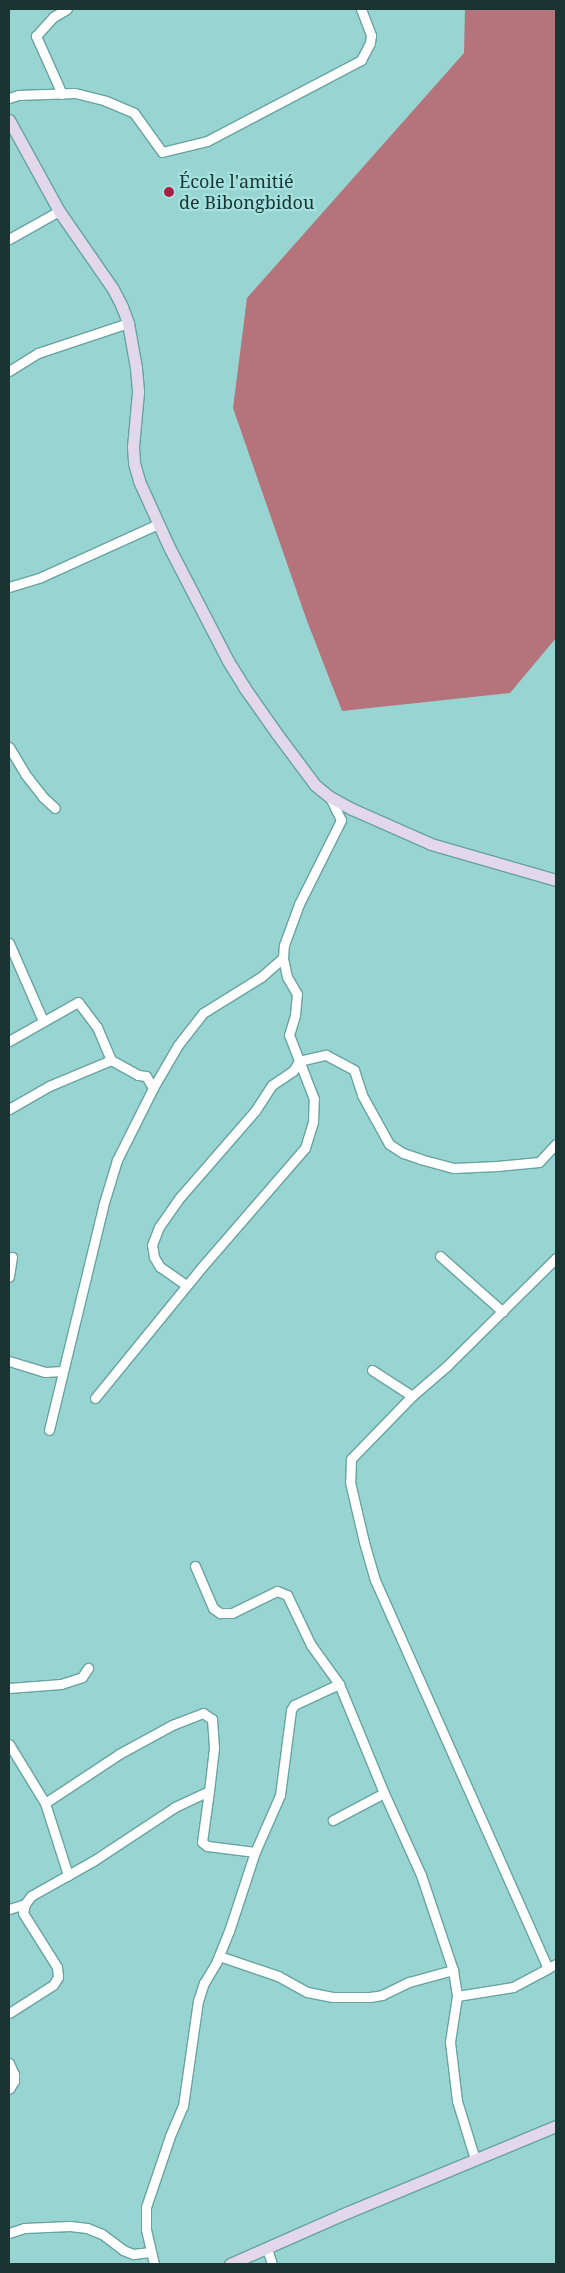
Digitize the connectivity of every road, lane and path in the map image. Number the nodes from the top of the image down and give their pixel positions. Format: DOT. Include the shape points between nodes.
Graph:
graph roads {
  1 [pos="68,9"];
  2 [pos="361,9"];
  3 [pos="62,94"];
  4 [pos="9,98"];
  5 [pos="9,120"];
  6 [pos="58,212"];
  7 [pos="9,238"];
  8 [pos="128,323"];
  9 [pos="9,371"];
  10 [pos="158,524"];
  11 [pos="9,587"];
  12 [pos="9,747"];
  13 [pos="330,797"];
  14 [pos="55,808"];
  15 [pos="556,880"];
  16 [pos="9,943"];
  17 [pos="283,958"];
  18 [pos="43,1021"];
  19 [pos="9,1041"];
  20 [pos="111,1060"];
  21 [pos="298,1061"];
  22 [pos="154,1088"];
  23 [pos="9,1109"];
  24 [pos="556,1144"];
  25 [pos="440,1256"];
  26 [pos="9,1258"];
  27 [pos="556,1258"];
  28 [pos="9,1277"];
  29 [pos="186,1285"];
  30 [pos="502,1312"];
  31 [pos="9,1361"];
  32 [pos="62,1370"];
  33 [pos="372,1370"];
  34 [pos="412,1396"];
  35 [pos="95,1398"];
  36 [pos="49,1430"];
  37 [pos="195,1566"];
  38 [pos="88,1668"];
  39 [pos="339,1684"];
  40 [pos="9,1688"];
  41 [pos="9,1744"];
  42 [pos="209,1791"];
  43 [pos="384,1793"];
  44 [pos="45,1802"];
  45 [pos="333,1820"];
  46 [pos="255,1852"];
  47 [pos="68,1875"];
  48 [pos="25,1904"];
  49 [pos="9,1909"];
  50 [pos="219,1956"];
  51 [pos="552,1966"];
  52 [pos="453,1970"];
  53 [pos="458,1996"];
  54 [pos="9,2013"];
  55 [pos="9,2063"];
  56 [pos="9,2089"];
  57 [pos="556,2126"];
  58 [pos="475,2159"];
  59 [pos="9,2233"];
  60 [pos="266,2248"];
  61 [pos="150,2252"];
  62 [pos="154,2264"];
  63 [pos="230,2264"];
  64 [pos="272,2264"];
  1 -- 3 [label="street" via="53,17 36,36"];
  2 -- 3 [label="street" via="371,35 360,60 207,141 162,152 134,113 106,101 75,93"];
  3 -- 4 [label="street"];
  5 -- 6 [label="street"];
  6 -- 7 [label="street"];
  6 -- 8 [label="street" via="113,289"];
  8 -- 9 [label="street" via="38,353"];
  8 -- 10 [label="street" via="138,392 134,463"];
  10 -- 11 [label="street" via="39,578"];
  10 -- 13 [label="street" via="244,687 315,785"];
  12 -- 14 [label="street" via="31,782"];
  13 -- 15 [label="street" via="431,844"];
  13 -- 17 [label="street" via="341,820 299,904 284,945"];
  16 -- 18 [label="street"];
  17 -- 21 [label="street" via="287,977 296,994 295,1015 288,1035"];
  17 -- 22 [label="street" via="261,977 203,1013 178,1045"];
  18 -- 19 [label="street"];
  18 -- 20 [label="street" via="78,1002 97,1027"];
  20 -- 22 [label="street" via="146,1076"];
  20 -- 23 [label="street" via="49,1086"];
  21 -- 24 [label="street" via="326,1055 354,1070 362,1095 389,1144 420,1159 454,1168 539,1162"];
  21 -- 29 [label="street" via="314,1099 313,1122 306,1148"];
  21 -- 29 [label="street" via="293,1071 272,1085 255,1111 181,1196 160,1227 152,1245 154,1257 160,1267"];
  22 -- 32 [label="street" via="117,1160"];
  25 -- 30 [label="street"];
  26 -- 28 [label="street" via="12,1257"];
  27 -- 30 [label="street"];
  29 -- 35 [label="street"];
  30 -- 34 [label="street" via="431,1382"];
  31 -- 32 [label="street" via="45,1372"];
  32 -- 36 [label="street"];
  33 -- 34 [label="street"];
  34 -- 51 [label="street" via="351,1459 350,1482 364,1542 375,1580"];
  37 -- 39 [label="street" via="213,1608 220,1613 232,1613 277,1591 287,1595 311,1645"];
  38 -- 40 [label="street" via="82,1677 61,1684"];
  39 -- 43 [label="street"];
  39 -- 46 [label="street" via="294,1705 291,1710 280,1795"];
  41 -- 44 [label="street"];
  42 -- 44 [label="street" via="214,1748 212,1719 202,1713 172,1725 119,1754"];
  42 -- 46 [label="street" via="202,1842 207,1846"];
  42 -- 47 [label="street" via="175,1807"];
  43 -- 45 [label="street"];
  43 -- 52 [label="street" via="421,1875"];
  44 -- 47 [label="street"];
  46 -- 50 [label="street"];
  47 -- 48 [label="street" via="31,1896"];
  48 -- 49 [label="street"];
  48 -- 54 [label="street" via="23,1913 56,1967 58,1977 53,1985"];
  50 -- 52 [label="street" via="278,1976 307,1992 333,1997 382,1995 409,1982"];
  50 -- 61 [label="street" via="198,2001 183,2106 146,2208"];
  51 -- 53 [label="street" via="513,1987"];
  52 -- 53 [label="street"];
  53 -- 58 [label="street" via="450,2042 457,2101"];
  55 -- 56 [label="street" via="14,2074"];
  57 -- 58 [label="street"];
  58 -- 60 [label="street"];
  59 -- 61 [label="street" via="24,2228 87,2228 133,2254"];
  60 -- 63 [label="street"];
  60 -- 64 [label="street"];
  61 -- 62 [label="street"];
}
